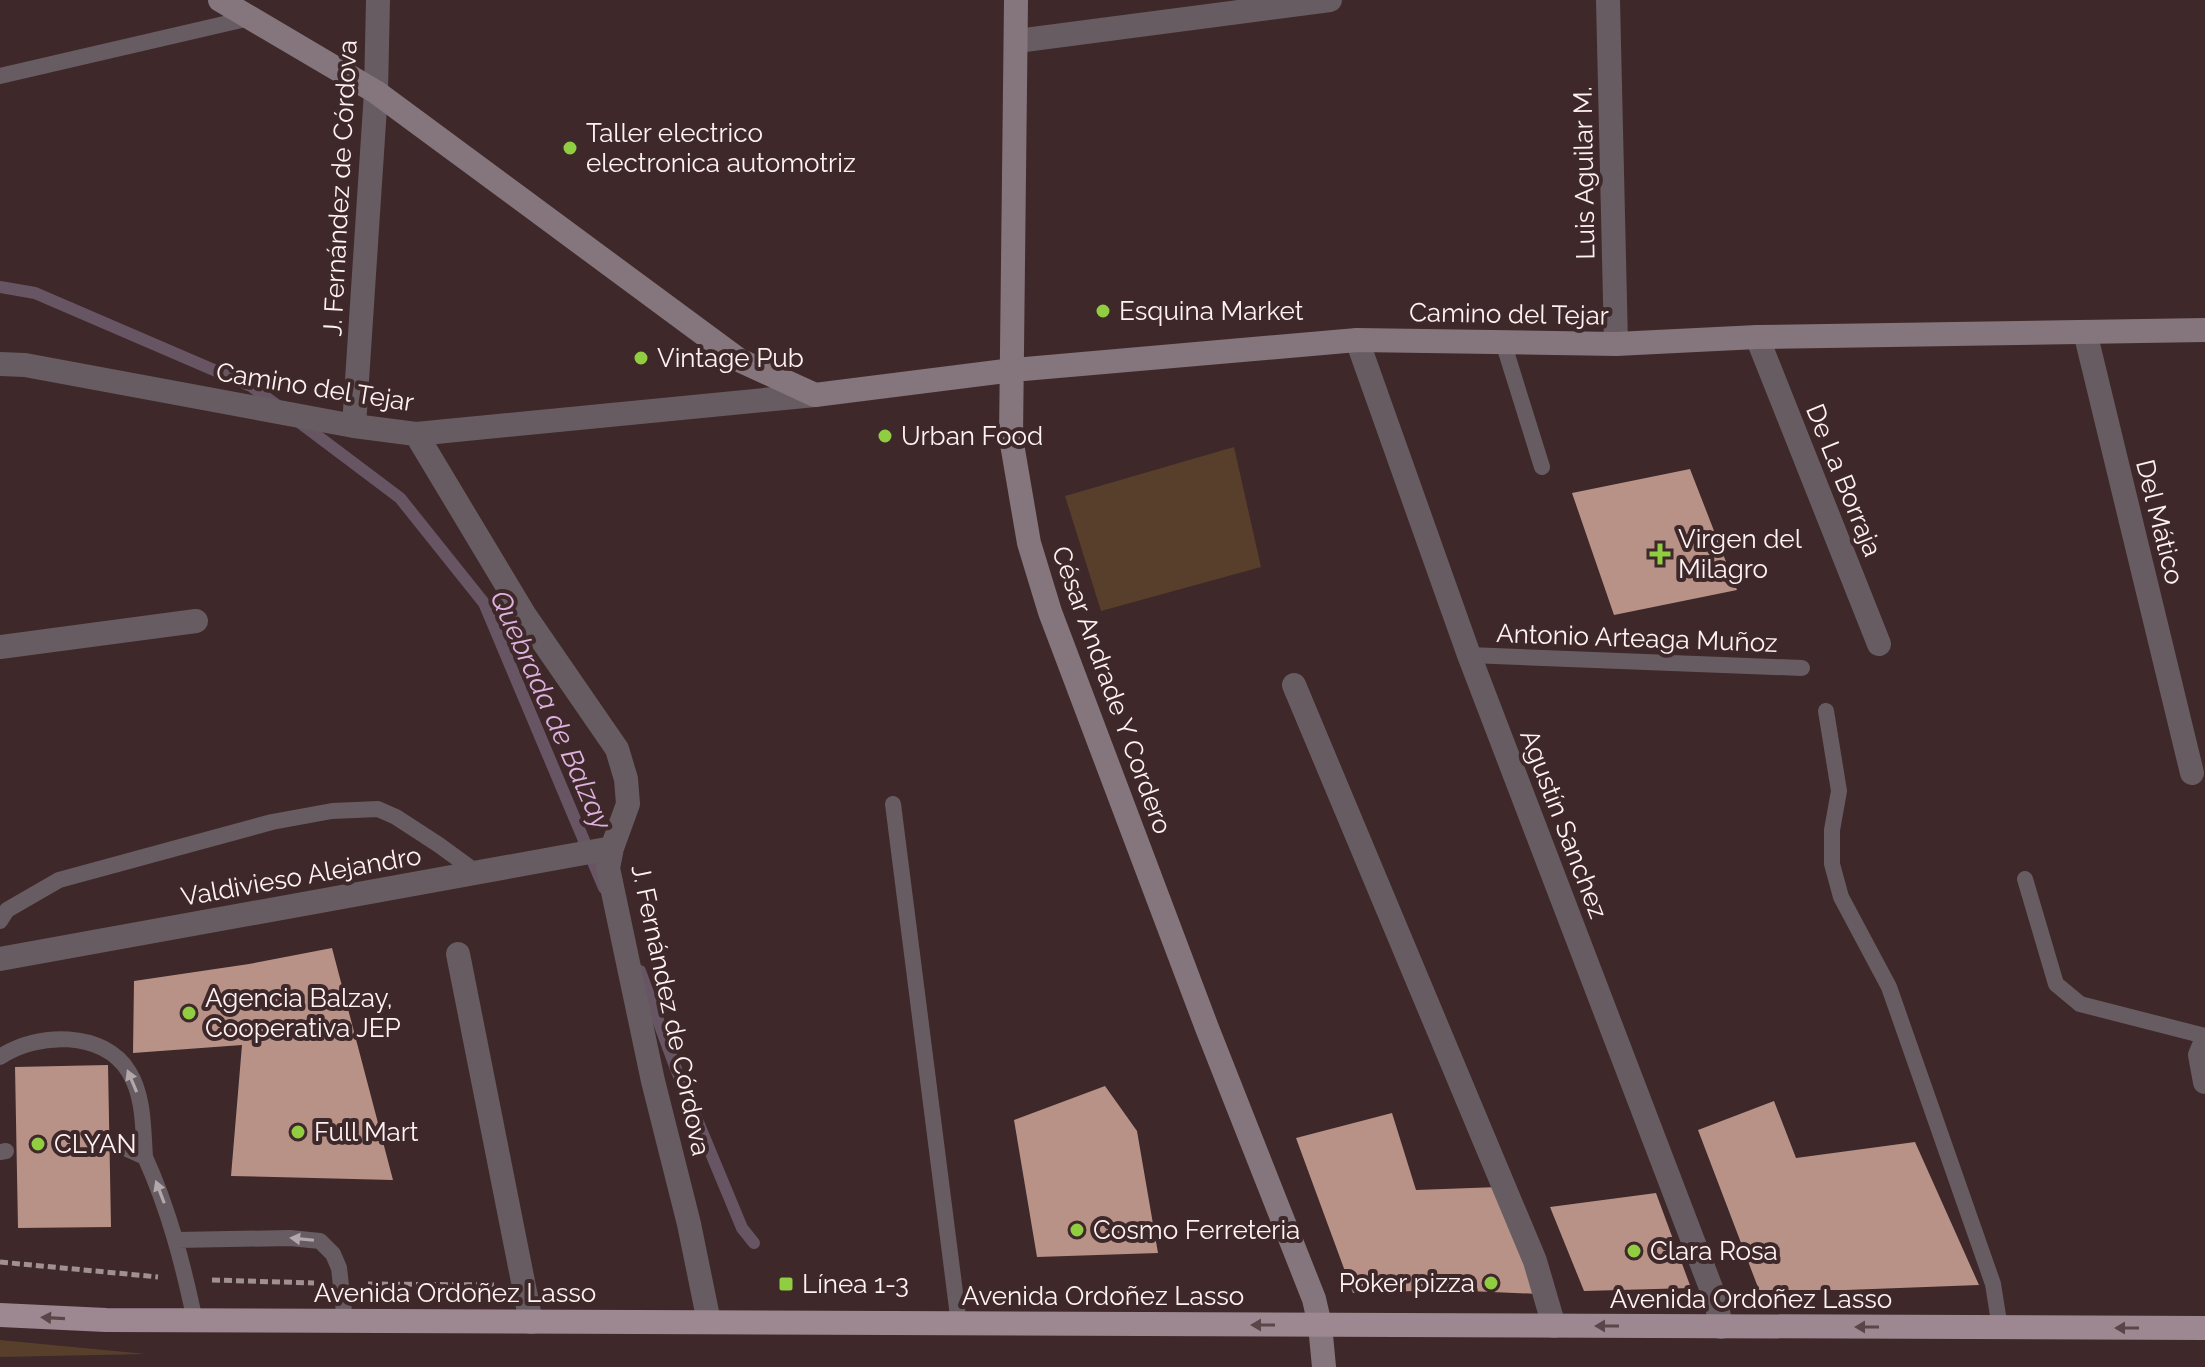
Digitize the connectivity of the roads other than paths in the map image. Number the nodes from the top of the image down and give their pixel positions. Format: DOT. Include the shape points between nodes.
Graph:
graph roads {
  1 [pos="220,0"];
  2 [pos="378,0"];
  3 [pos="1016,0"];
  4 [pos="1330,0"];
  5 [pos="1608,0"];
  6 [pos="250,18"];
  7 [pos="1017,41"];
  8 [pos="0,76"];
  9 [pos="376,92"];
  10 [pos="2205,330"];
  11 [pos="2085,332"];
  12 [pos="1757,337"];
  13 [pos="1357,340"];
  14 [pos="1503,342"];
  15 [pos="1616,344"];
  16 [pos="0,364"];
  17 [pos="1013,370"];
  18 [pos="815,395"];
  19 [pos="354,426"];
  20 [pos="416,434"];
  21 [pos="1542,467"];
  22 [pos="196,621"];
  23 [pos="1879,644"];
  24 [pos="0,647"];
  25 [pos="1469,655"];
  26 [pos="1802,668"];
  27 [pos="1294,685"];
  28 [pos="1826,711"];
  29 [pos="2192,773"];
  30 [pos="893,804"];
  31 [pos="605,855"];
  32 [pos="476,872"];
  33 [pos="2025,879"];
  34 [pos="0,921"];
  35 [pos="458,954"];
  36 [pos="0,959"];
  37 [pos="2205,1036"];
  38 [pos="2205,1043"];
  39 [pos="0,1057"];
  40 [pos="2205,1082"];
  41 [pos="120,1146"];
  42 [pos="145,1157"];
  43 [pos="176,1240"];
  44 [pos="0,1315"];
  45 [pos="195,1321"];
  46 [pos="345,1321"];
  47 [pos="531,1322"];
  48 [pos="709,1322"];
  49 [pos="959,1324"];
  50 [pos="1320,1325"];
  51 [pos="1554,1326"];
  52 [pos="1721,1327"];
  53 [pos="2000,1328"];
  54 [pos="2205,1328"];
  55 [pos="1324,1367"];
  1 -- 6 [label="street"];
  2 -- 9 [label="street, J. Fernández de Córdova"];
  3 -- 7 [label="street, César Andrade Y Cordero"];
  4 -- 7 [label="street"];
  5 -- 15 [label="street, Luis Aguilar M."];
  6 -- 8 [label="lane"];
  6 -- 9 [label="street"];
  7 -- 17 [label="street, César Andrade Y Cordero"];
  9 -- 18 [label="street" via="739,360"];
  9 -- 19 [label="street, J. Fernández de Córdova"];
  10 -- 11 [label="street, Camino del Tejar"];
  11 -- 12 [label="street, Camino del Tejar"];
  11 -- 29 [label="street, Del Mático"];
  12 -- 15 [label="street, Camino del Tejar"];
  12 -- 23 [label="street, De La Borraja"];
  13 -- 14 [label="street, Camino del Tejar"];
  13 -- 17 [label="street, Camino del Tejar"];
  13 -- 25 [label="street, Agustín Sanchez"];
  14 -- 15 [label="street, Camino del Tejar"];
  14 -- 21 [label="lane"];
  16 -- 19 [label="street, Camino del Tejar"];
  17 -- 18 [label="street, Camino del Tejar"];
  17 -- 50 [label="street, César Andrade Y Cordero" via="1011,438 1029,543 1050,612 1301,1263"];
  18 -- 20 [label="street, Camino del Tejar"];
  19 -- 20 [label="street, Camino del Tejar"];
  20 -- 31 [label="street, J. Fernández de Córdova" via="524,614 617,749 628,804"];
  22 -- 24 [label="street"];
  25 -- 26 [label="lane, Antonio Arteaga Muñoz"];
  25 -- 52 [label="street, Agustín Sanchez" via="1716,1301"];
  27 -- 51 [label="street" via="1535,1261"];
  28 -- 53 [label="lane" via="1839,791 1832,853 1841,897 1889,987 1993,1284"];
  30 -- 49 [label="lane"];
  31 -- 32 [label="street, Valdivieso Alejandro"];
  31 -- 48 [label="street, J. Fernández de Córdova"];
  32 -- 34 [label="lane" via="378,809 332,811 272,822 59,880 7,910"];
  32 -- 36 [label="street, Valdivieso Alejandro"];
  33 -- 37 [label="lane" via="2056,984 2080,1004"];
  35 -- 47 [label="street"];
  38 -- 40 [label="street" via="2200,1055"];
  42 -- 39 [label="lane, one-way" via="142,1108 130,1073 114,1053 69,1039 25,1043"];
  41 -- 42 [label="lane"];
  43 -- 42 [label="lane, one-way"];
  43 -- 45 [label="lane"];
  46 -- 43 [label="lane, one-way" via="339,1268 320,1241"];
  45 -- 44 [label="main road, Avenida Ordoñez Lasso, one-way"];
  45 -- 46 [label="main road, Avenida Ordoñez Lasso"];
  46 -- 47 [label="main road, Avenida Ordoñez Lasso"];
  47 -- 48 [label="main road, Avenida Ordoñez Lasso"];
  48 -- 49 [label="main road, Avenida Ordoñez Lasso"];
  50 -- 49 [label="main road, Avenida Ordoñez Lasso, one-way"];
  50 -- 51 [label="main road, Avenida Ordoñez Lasso"];
  50 -- 55 [label="street, César Andrade Y Cordero"];
  52 -- 51 [label="main road, Avenida Ordoñez Lasso, one-way"];
  53 -- 52 [label="main road, Avenida Ordoñez Lasso, one-way"];
  54 -- 53 [label="main road, Avenida Ordoñez Lasso, one-way"];
}
